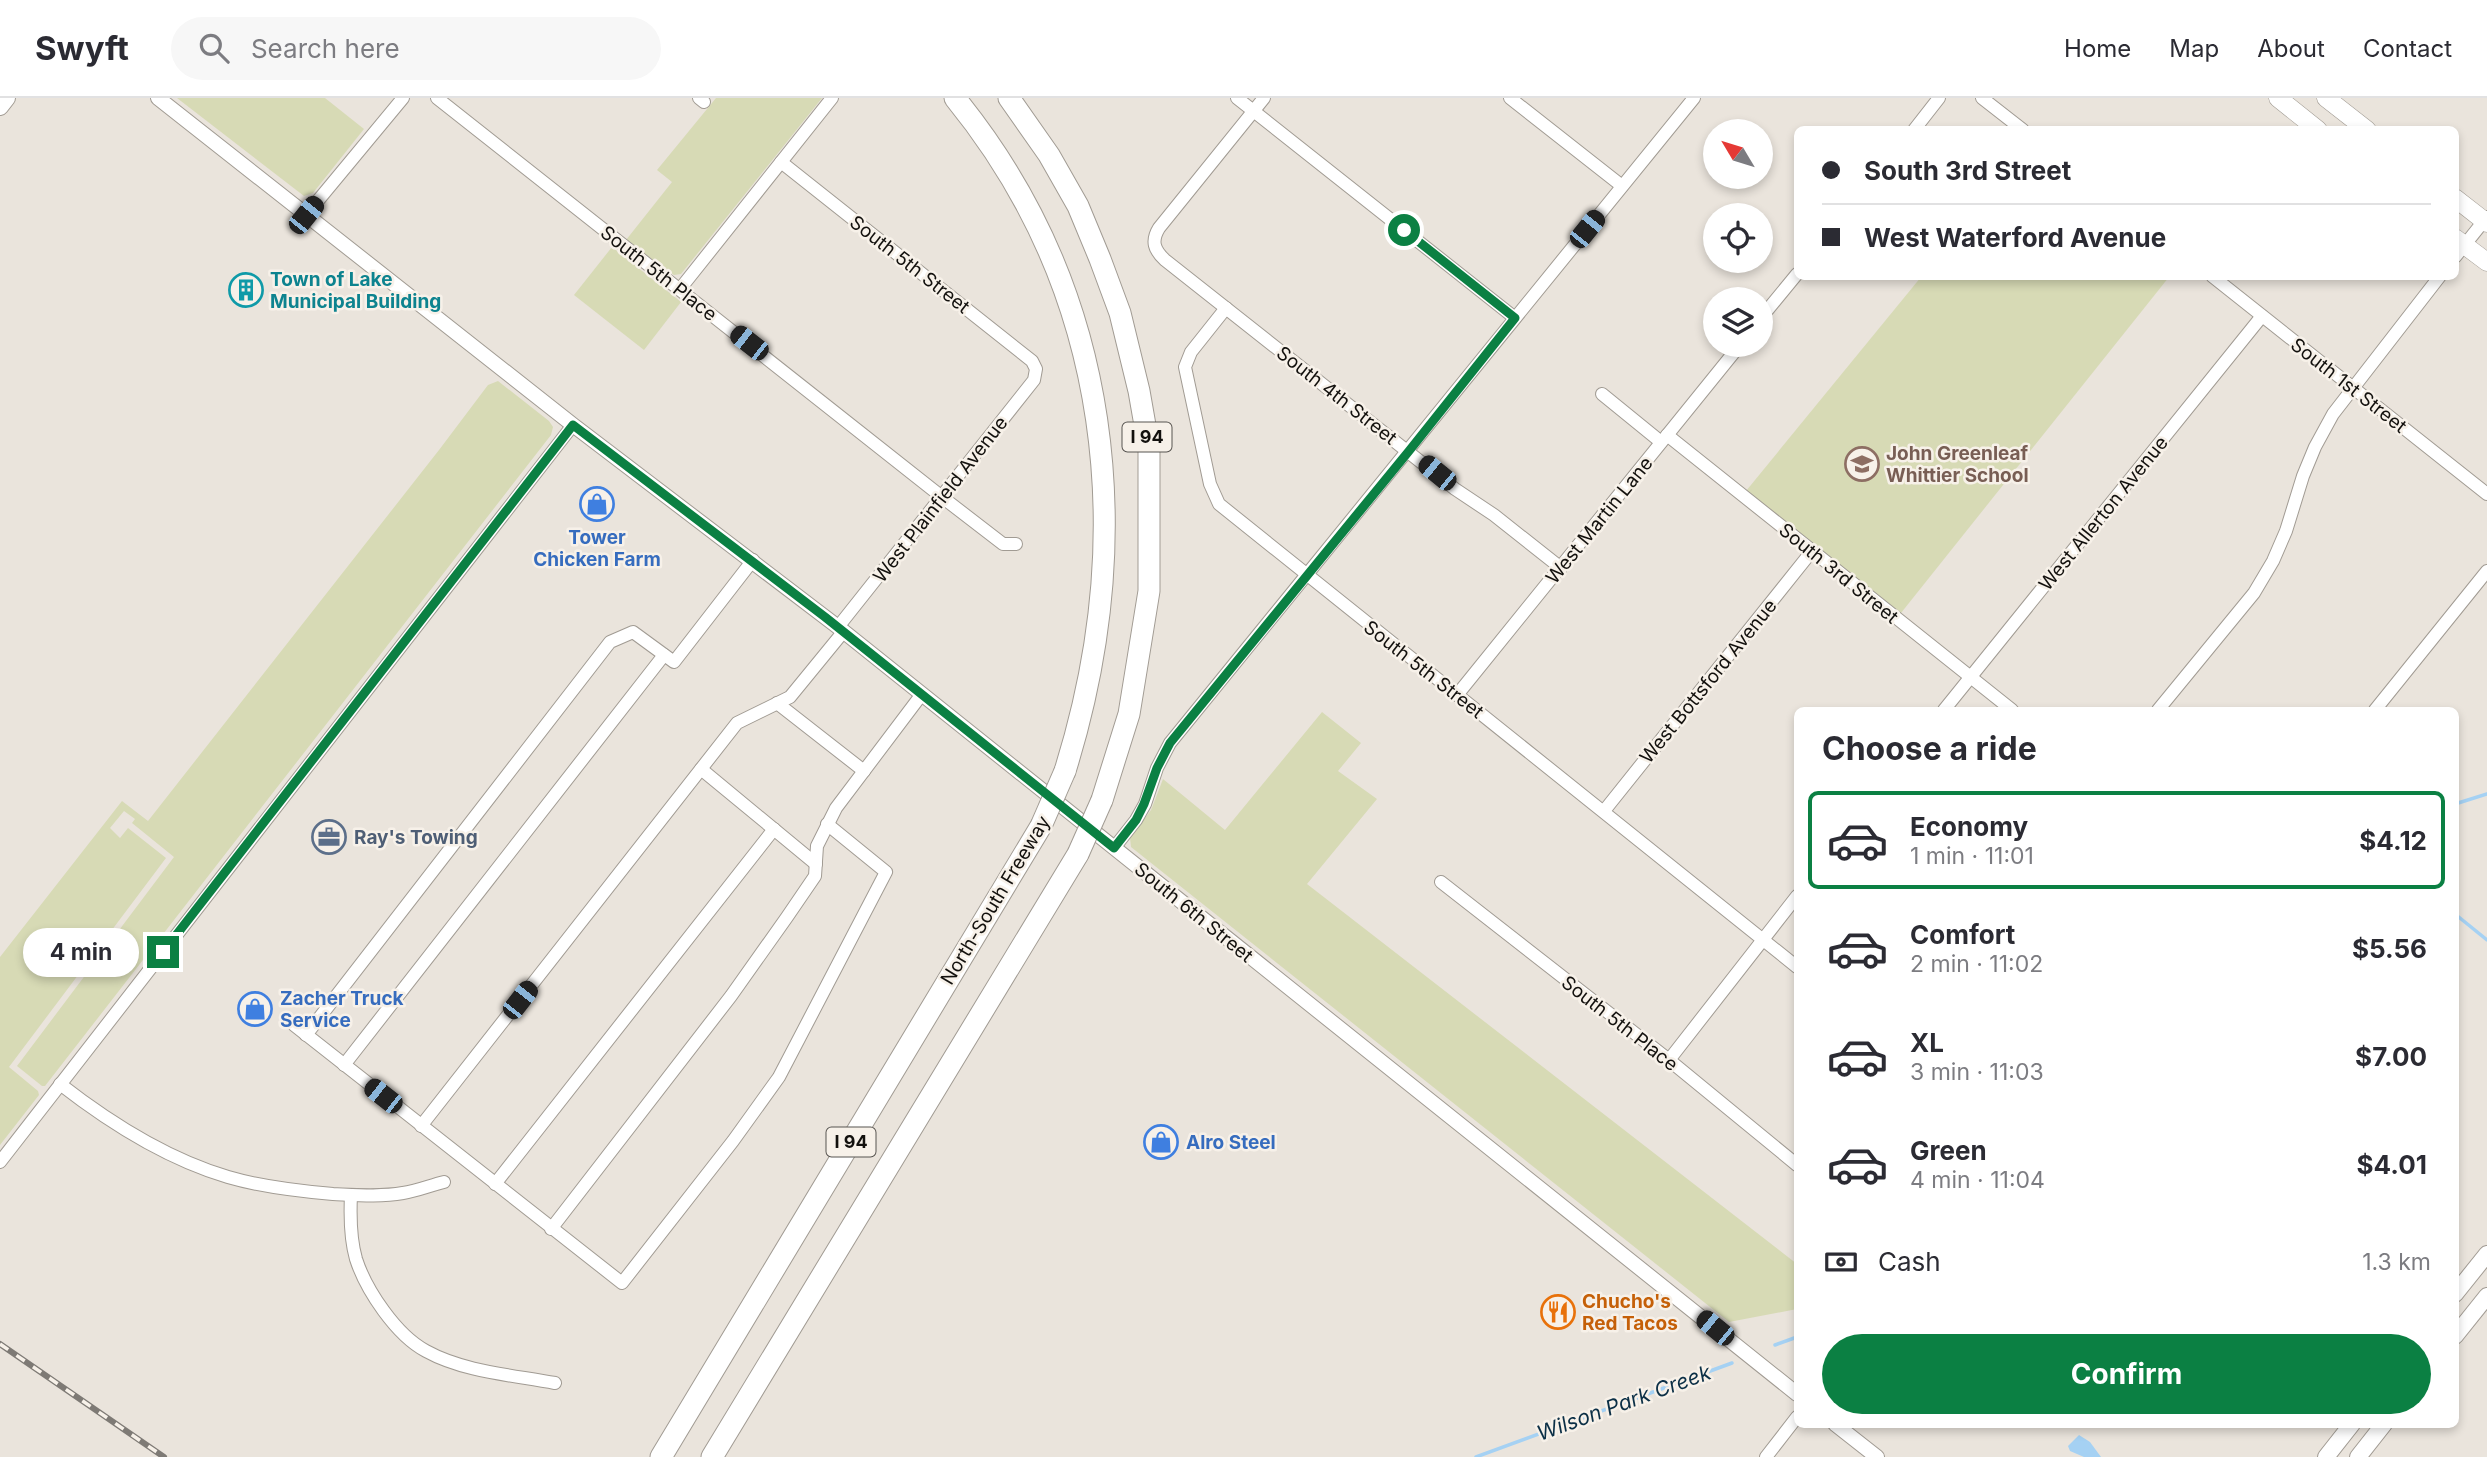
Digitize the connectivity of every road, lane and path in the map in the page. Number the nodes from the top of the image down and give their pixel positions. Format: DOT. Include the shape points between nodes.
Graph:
graph roads {
  1 [pos="7,98"];
  2 [pos="158,98"];
  3 [pos="403,98"];
  4 [pos="437,98"];
  5 [pos="832,98"];
  6 [pos="955,98"];
  7 [pos="1009,98"];
  8 [pos="1237,98"];
  9 [pos="1264,98"];
  10 [pos="1510,98"];
  11 [pos="1694,98"];
  12 [pos="1939,98"];
  13 [pos="1982,98"];
  14 [pos="2278,98"];
  15 [pos="2326,98"];
  16 [pos="0,107"];
  17 [pos="1253,111"];
  18 [pos="1917,126"];
  19 [pos="2018,126"];
  20 [pos="2313,126"];
  21 [pos="2362,126"];
  22 [pos="780,162"];
  23 [pos="1622,186"];
  24 [pos="2459,201"];
  25 [pos="306,215"];
  26 [pos="2486,220"];
  27 [pos="2459,246"];
  28 [pos="2459,248"];
  29 [pos="2487,262"];
  30 [pos="1794,278"];
  31 [pos="2217,280"];
  32 [pos="2437,280"];
  33 [pos="680,289"];
  34 [pos="1773,303"];
  35 [pos="1226,308"];
  36 [pos="2262,316"];
  37 [pos="1515,318"];
  38 [pos="1730,357"];
  39 [pos="1036,369"];
  40 [pos="2352,387"];
  41 [pos="1602,394"];
  42 [pos="573,425"];
  43 [pos="1664,439"];
  44 [pos="1409,451"];
  45 [pos="2487,494"];
  46 [pos="942,497"];
  47 [pos="1016,544"];
  48 [pos="1812,551"];
  49 [pos="753,560"];
  50 [pos="1561,568"];
  51 [pos="2487,571"];
  52 [pos="1307,577"];
  53 [pos="841,629"];
  54 [pos="664,655"];
  55 [pos="1971,678"];
  56 [pos="922,694"];
  57 [pos="1457,695"];
  58 [pos="777,702"];
  59 [pos="1947,707"];
  60 [pos="2008,707"];
  61 [pos="2160,707"];
  62 [pos="2377,707"];
  63 [pos="701,769"];
  64 [pos="864,771"];
  65 [pos="1604,811"];
  66 [pos="827,824"];
  67 [pos="774,829"];
  68 [pos="1114,848"];
  69 [pos="816,864"];
  70 [pos="1441,882"];
  71 [pos="1794,900"];
  72 [pos="1763,939"];
  73 [pos="1794,965"];
  74 [pos="294,1025"];
  75 [pos="306,1035"];
  76 [pos="1669,1060"];
  77 [pos="344,1065"];
  78 [pos="60,1084"];
  79 [pos="421,1126"];
  80 [pos="0,1162"];
  81 [pos="1794,1163"];
  82 [pos="444,1182"];
  83 [pos="495,1184"];
  84 [pos="351,1195"];
  85 [pos="551,1229"];
  86 [pos="2487,1254"];
  87 [pos="2459,1289"];
  88 [pos="2487,1296"];
  89 [pos="2459,1331"];
  90 [pos="555,1383"];
  91 [pos="1794,1392"];
  92 [pos="1794,1421"];
  93 [pos="1840,1428"];
  94 [pos="2348,1428"];
  95 [pos="2377,1428"];
  96 [pos="661,1457"];
  97 [pos="712,1457"];
  98 [pos="1766,1457"];
  99 [pos="1877,1457"];
  100 [pos="2326,1457"];
  101 [pos="2358,1457"];
  1 -- 16 [label="main road"];
  2 -- 25 [label="street, South 6th Street"];
  3 -- 25 [label="street"];
  4 -- 33 [label="street, South 5th Place"];
  5 -- 22 [label="street"];
  6 -- 96 [label="highway, North-South Freeway / I 94, bridge" via="1000,158 1030,210 1070,306 1086,359 1102,466 1105,522 1101,604 1091,673 1065,771 1041,826"];
  7 -- 97 [label="highway, I 94, bridge" via="1078,206 1120,313 1139,391 1149,448 1151,521 1148,603 1129,714 1102,800 1078,854"];
  8 -- 17 [label="street"];
  9 -- 17 [label="street"];
  10 -- 23 [label="street"];
  11 -- 23 [label="street"];
  12 -- 18 [label="street"];
  13 -- 19 [label="street"];
  14 -- 20 [label="main road"];
  15 -- 21 [label="main road"];
  17 -- 35 [label="street, South 4th Street" via="1153,241 1160,256"];
  17 -- 37 [label="street"];
  22 -- 33 [label="street"];
  22 -- 39 [label="street, South 5th Street" via="1032,361"];
  23 -- 37 [label="street"];
  24 -- 26 [label="main road"];
  25 -- 42 [label="street, South 6th Street"];
  26 -- 27 [label="street"];
  28 -- 29 [label="main road"];
  30 -- 34 [label="street"];
  31 -- 36 [label="street, South 1st Street"];
  32 -- 40 [label="street"];
  33 -- 46 [label="street, South 5th Place"];
  35 -- 44 [label="street, South 4th Street"];
  35 -- 52 [label="street, South 5th Street" via="1191,352 1185,367 1210,484 1224,510"];
  36 -- 40 [label="street, South 1st Street"];
  36 -- 55 [label="street, West Allerton Avenue"];
  37 -- 44 [label="street"];
  38 -- 43 [label="street, West Martin Lane"];
  39 -- 46 [label="street, West Plainfield Avenue" via="1034,380"];
  40 -- 45 [label="street, South 1st Street"];
  40 -- 61 [label="street" via="2315,447 2267,572"];
  41 -- 43 [label="street, South 3rd Street"];
  42 -- 49 [label="street, South 6th Street"];
  42 -- 78 [label="street"];
  43 -- 48 [label="street, South 3rd Street"];
  43 -- 50 [label="street, West Martin Lane"];
  44 -- 50 [label="street, South 4th Street"];
  44 -- 52 [label="street"];
  46 -- 47 [label="street, South 5th Place" via="1003,544"];
  46 -- 53 [label="street, West Plainfield Avenue"];
  48 -- 55 [label="street, South 3rd Street"];
  48 -- 65 [label="street, West Bottsford Avenue"];
  49 -- 53 [label="street, South 6th Street"];
  49 -- 54 [label="street" via="674,662"];
  50 -- 57 [label="street, West Martin Lane"];
  51 -- 62 [label="street"];
  52 -- 57 [label="street, South 5th Street"];
  52 -- 68 [label="street" via="1170,743 1140,812"];
  53 -- 56 [label="street, South 6th Street"];
  53 -- 58 [label="street, West Plainfield Avenue" via="790,697"];
  54 -- 75 [label="street" via="633,632 610,642"];
  54 -- 77 [label="street"];
  55 -- 59 [label="street, West Allerton Avenue"];
  55 -- 60 [label="street, South 3rd Street"];
  56 -- 64 [label="street"];
  56 -- 68 [label="street, South 6th Street"];
  57 -- 65 [label="street, South 5th Street"];
  58 -- 63 [label="street, West Plainfield Avenue" via="737,723"];
  58 -- 64 [label="street"];
  63 -- 67 [label="street"];
  63 -- 79 [label="street, West Plainfield Avenue"];
  64 -- 66 [label="street"];
  65 -- 72 [label="street, South 5th Street"];
  66 -- 69 [label="street" via="817,846"];
  66 -- 85 [label="street" via="886,872 779,1077 622,1283"];
  67 -- 69 [label="street"];
  67 -- 83 [label="street"];
  68 -- 91 [label="street, South 6th Street"];
  69 -- 85 [label="street" via="815,876 731,996"];
  70 -- 76 [label="street, South 5th Place"];
  71 -- 72 [label="street"];
  72 -- 73 [label="street, South 5th Street"];
  72 -- 76 [label="street"];
  74 -- 75 [label="street"];
  75 -- 77 [label="street"];
  76 -- 81 [label="street, South 5th Place"];
  77 -- 79 [label="street"];
  78 -- 80 [label="street"];
  78 -- 84 [label="street" via="121,1127 227,1177 293,1191"];
  79 -- 83 [label="street"];
  82 -- 84 [label="street" via="403,1194"];
  83 -- 85 [label="street"];
  84 -- 90 [label="street" via="356,1259 373,1296 396,1326 425,1351 466,1366"];
  86 -- 87 [label="main road"];
  88 -- 89 [label="main road"];
  92 -- 98 [label="street"];
  93 -- 99 [label="street"];
  94 -- 100 [label="main road"];
  95 -- 101 [label="main road"];
}
